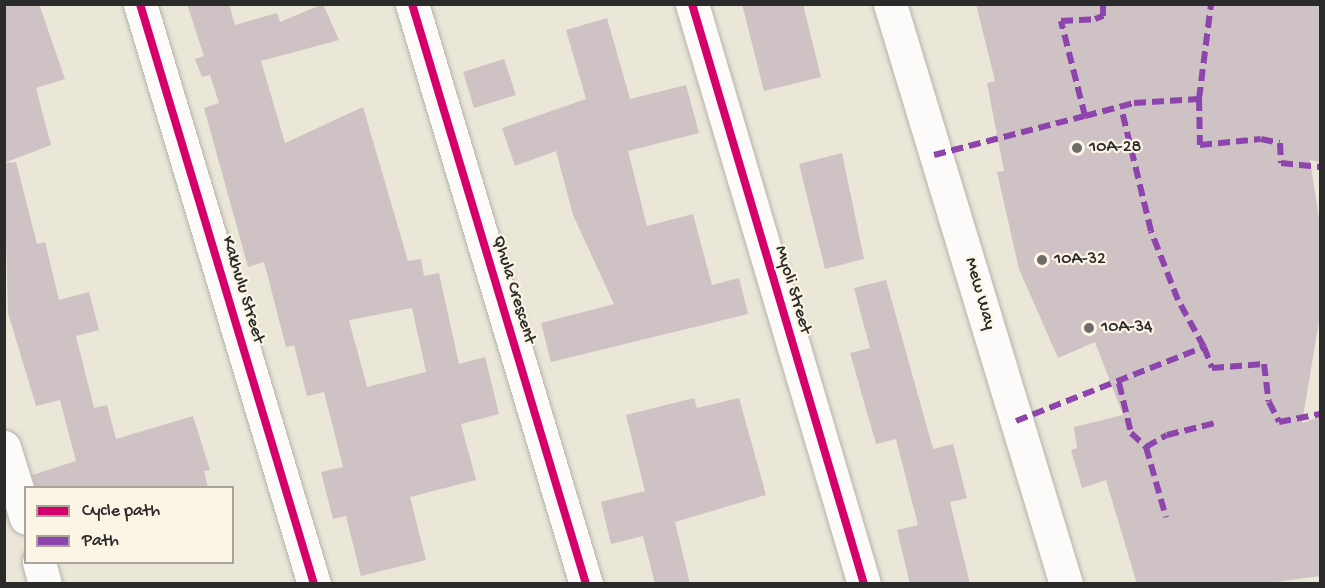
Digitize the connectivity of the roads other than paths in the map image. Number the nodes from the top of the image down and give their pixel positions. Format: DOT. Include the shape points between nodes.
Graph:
graph roads {
  1 [pos="140,4"];
  2 [pos="412,4"];
  3 [pos="692,4"];
  4 [pos="890,4"];
  5 [pos="4,447"];
  6 [pos="24,512"];
  7 [pos="40,564"];
  8 [pos="45,584"];
  9 [pos="314,584"];
  10 [pos="586,584"];
  11 [pos="864,584"];
  12 [pos="1066,584"];
  1 -- 9 [label="street, Kakhulu Street"];
  2 -- 10 [label="street, Qhula Crescent"];
  3 -- 11 [label="street, Myoli Street"];
  4 -- 12 [label="street, Mew Way"];
  5 -- 6 [label="street"];
  7 -- 8 [label="street"];
}
